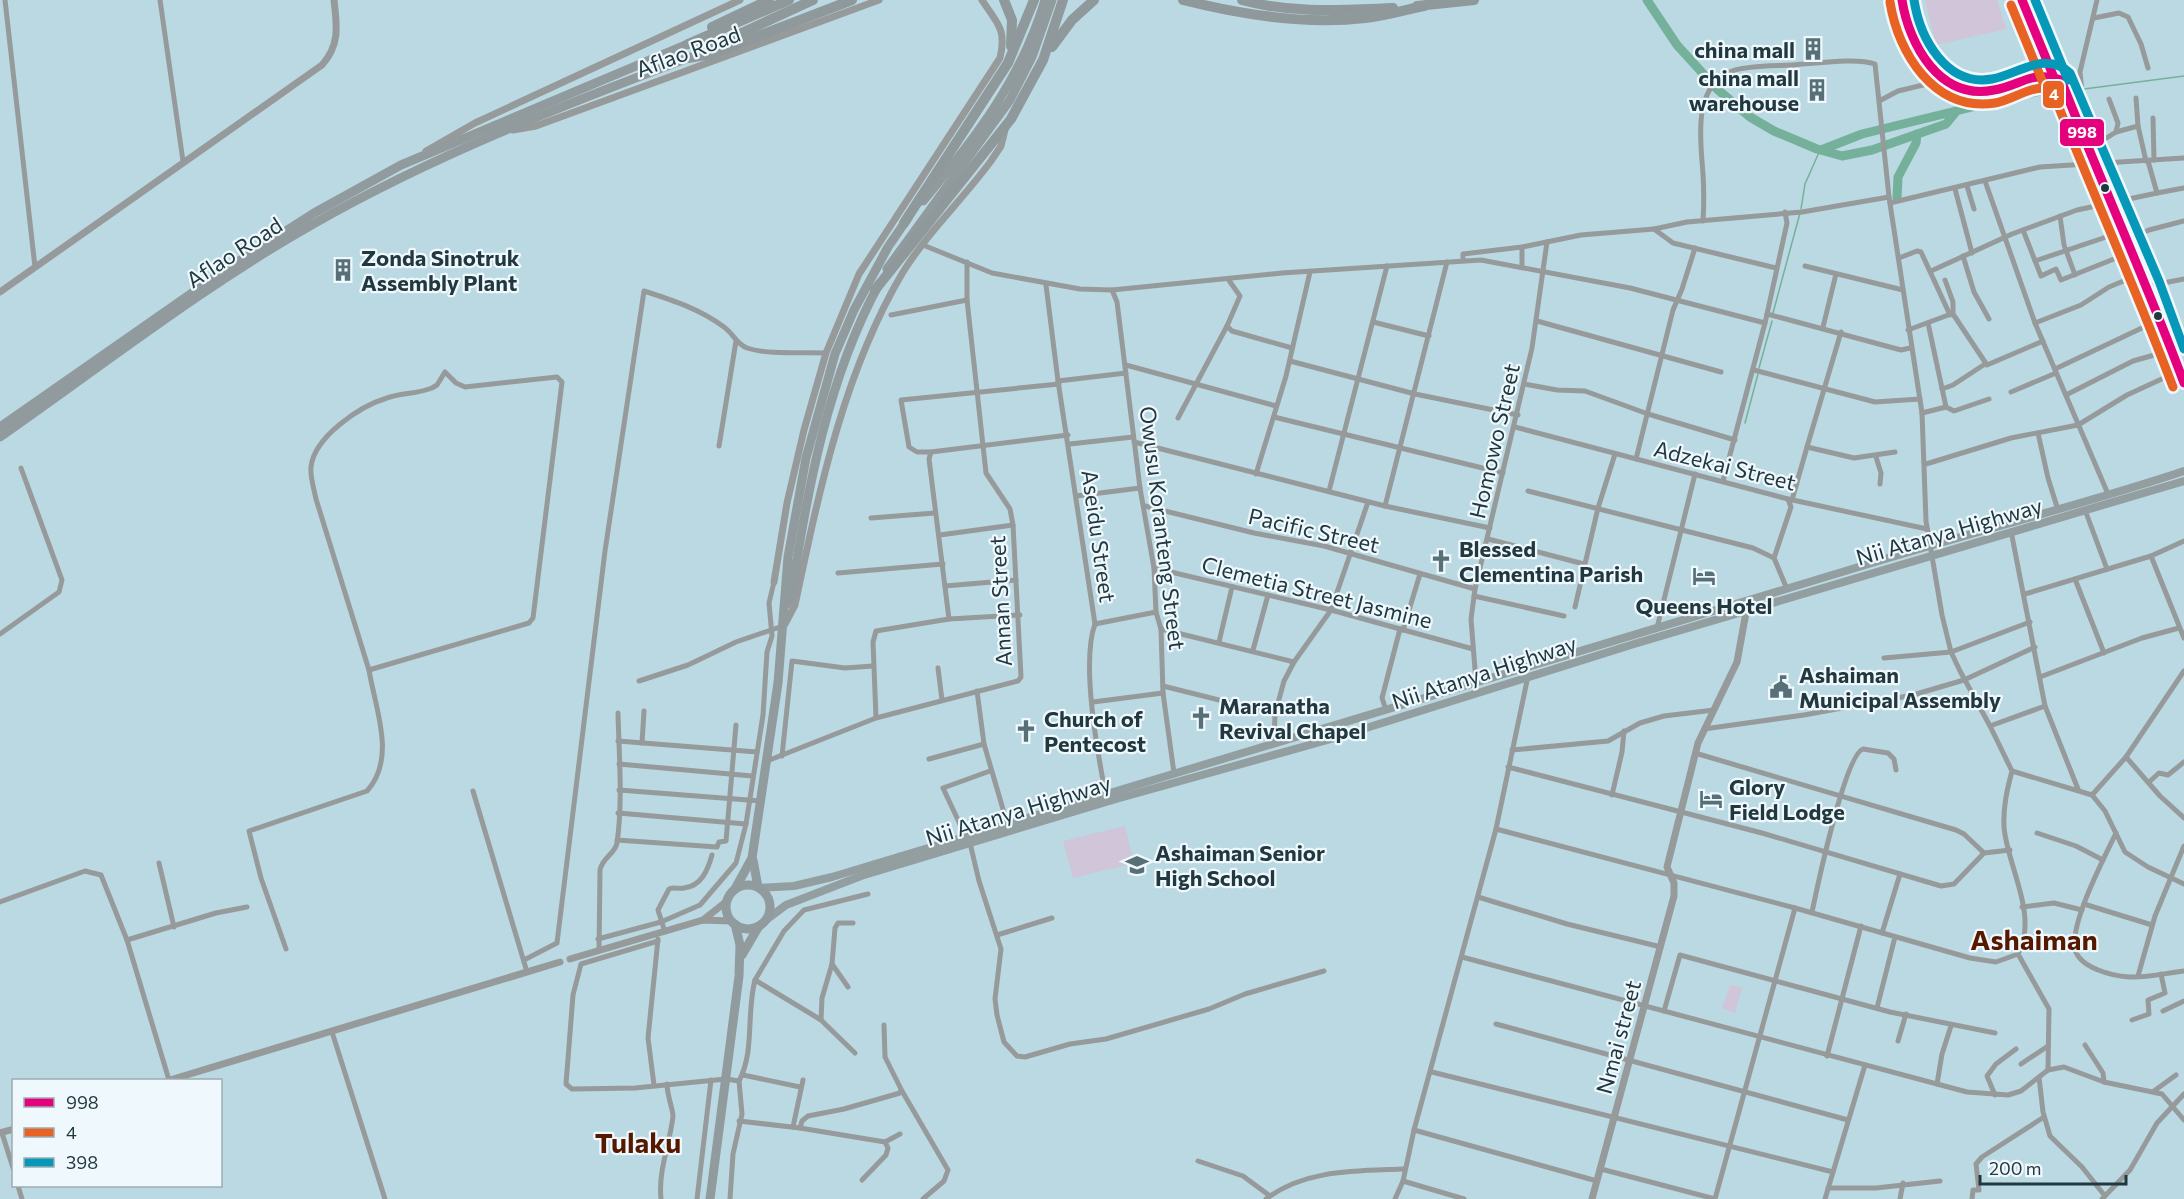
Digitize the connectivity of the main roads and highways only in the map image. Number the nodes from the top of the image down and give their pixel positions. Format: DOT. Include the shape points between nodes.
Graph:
graph roads {
  1 [pos="769,0"];
  2 [pos="789,0"];
  3 [pos="813,0"];
  4 [pos="852,0"];
  5 [pos="1004,0"];
  6 [pos="1034,0"];
  7 [pos="1045,0"];
  8 [pos="1052,0"];
  9 [pos="1064,0"];
  10 [pos="1094,0"];
  11 [pos="1183,0"];
  12 [pos="1242,0"];
  13 [pos="1474,0"];
  14 [pos="1902,0"];
  15 [pos="2022,0"];
  16 [pos="2028,0"];
  17 [pos="1424,6"];
  18 [pos="1044,17"];
  19 [pos="688,44"];
  20 [pos="2044,56"];
  21 [pos="688,58"];
  22 [pos="1043,60"];
  23 [pos="1008,63"];
  24 [pos="2036,74"];
  25 [pos="2057,78"];
  26 [pos="941,185"];
  27 [pos="904,223"];
  28 [pos="875,290"];
  29 [pos="2184,383"];
  30 [pos="0,427"];
  31 [pos="0,437"];
  32 [pos="2184,471"];
  33 [pos="2184,481"];
  34 [pos="1932,549"];
  35 [pos="785,609"];
  36 [pos="1328,729"];
  37 [pos="1331,739"];
  38 [pos="1163,776"];
  39 [pos="1166,785"];
  40 [pos="968,839"];
  41 [pos="752,858"];
  42 [pos="759,887"];
  43 [pos="735,889"];
  44 [pos="734,922"];
  45 [pos="763,923"];
  46 [pos="741,957"];
  47 [pos="710,1199"];
  1 -- 19 [label="highway" via="712,27"];
  2 -- 19 [label="highway, Aflao Road"];
  3 -- 21 [label="highway, Aflao Road"];
  4 -- 21 [label="highway" via="712,54"];
  5 -- 23 [label="highway" via="1013,32"];
  6 -- 23 [label="highway"];
  7 -- 18 [label="highway"];
  8 -- 18 [label="highway"];
  9 -- 22 [label="highway"];
  10 -- 22 [label="highway" via="1072,20"];
  11 -- 17 [label="highway" via="1268,17 1323,21 1366,18"];
  12 -- 17 [label="highway" via="1318,11"];
  13 -- 17 [label="highway"];
  14 -- 24 [label="highway" via="1917,46 1928,65 1944,80 1967,90 1992,91"];
  15 -- 20 [label="main road"];
  16 -- 25 [label="main road"];
  18 -- 26 [label="highway" via="1006,92"];
  19 -- 30 [label="highway, Aflao Road" via="401,165 283,231"];
  20 -- 24 [label="highway"];
  20 -- 25 [label="main road"];
  21 -- 31 [label="highway, Aflao Road" via="379,188 313,224 229,276"];
  22 -- 28 [label="highway" via="1006,125"];
  23 -- 27 [label="highway"];
  24 -- 25 [label="highway"];
  25 -- 29 [label="main road" via="2143,273"];
  26 -- 27 [label="highway"];
  26 -- 28 [label="highway"];
  27 -- 35 [label="highway" via="854,310 825,388 797,500 784,590"];
  28 -- 35 [label="highway" via="850,345 822,437"];
  32 -- 34 [label="main road"];
  33 -- 34 [label="main road, Nii Atanya Highway" via="2011,531"];
  34 -- 36 [label="main road" via="1786,589"];
  34 -- 37 [label="main road, Nii Atanya Highway" via="1747,612"];
  35 -- 41 [label="highway"];
  36 -- 37 [label="main road"];
  36 -- 38 [label="main road"];
  37 -- 39 [label="main road, Nii Atanya Highway"];
  38 -- 39 [label="main road"];
  38 -- 40 [label="main road" via="1105,791"];
  39 -- 40 [label="main road, Nii Atanya Highway"];
  40 -- 42 [label="main road" via="794,886"];
  40 -- 45 [label="main road, Nii Atanya Highway" via="808,895 777,910"];
  41 -- 42 [label="highway"];
  41 -- 43 [label="highway"];
  42 -- 43 [label="highway" via="746,885"];
  42 -- 45 [label="highway" via="769,899 769,914"];
  43 -- 44 [label="highway" via="727,901 727,912"];
  44 -- 45 [label="highway" via="750,928"];
  44 -- 46 [label="highway"];
  45 -- 46 [label="highway"];
  46 -- 47 [label="highway"];
}
